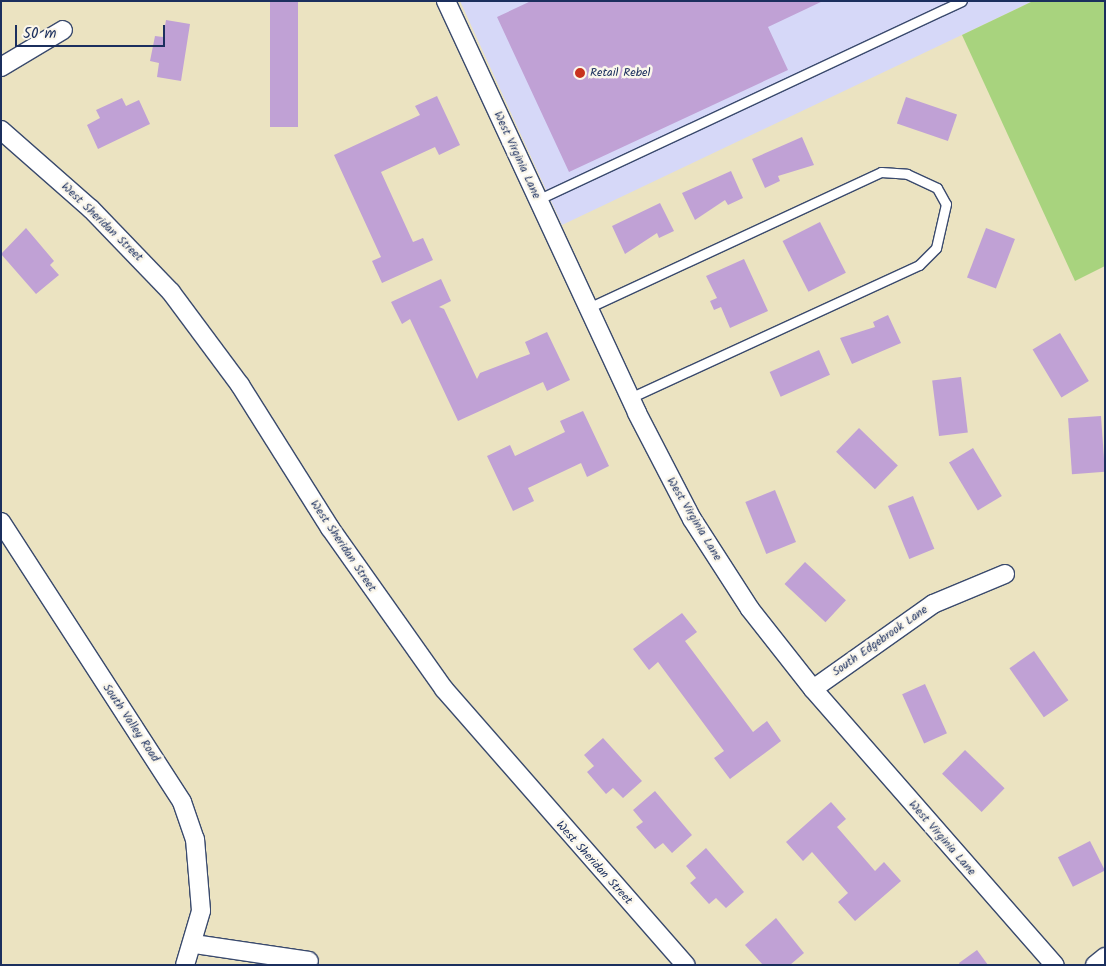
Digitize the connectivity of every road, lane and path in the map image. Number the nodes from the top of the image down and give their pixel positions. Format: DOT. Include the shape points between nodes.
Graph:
graph roads {
  1 [pos="962,1"];
  2 [pos="448,2"];
  3 [pos="63,30"];
  4 [pos="1,67"];
  5 [pos="1,130"];
  6 [pos="537,200"];
  7 [pos="588,308"];
  8 [pos="630,398"];
  9 [pos="1,522"];
  10 [pos="1005,574"];
  11 [pos="813,689"];
  12 [pos="194,944"];
  13 [pos="1105,957"];
  14 [pos="309,961"];
  15 [pos="185,965"];
  16 [pos="686,965"];
  17 [pos="1055,965"];
  18 [pos="1095,965"];
  1 -- 6 [label="lane"];
  2 -- 6 [label="street, West Virginia Lane"];
  3 -- 4 [label="street"];
  5 -- 16 [label="street, West Sheridan Street" via="91,209 171,292 240,385 330,528 444,689"];
  6 -- 7 [label="street, West Virginia Lane"];
  7 -- 8 [label="street, West Virginia Lane"];
  7 -- 8 [label="lane" via="881,172 907,174 937,188 946,204 936,248 918,265"];
  8 -- 11 [label="street, West Virginia Lane" via="692,519 750,609"];
  9 -- 12 [label="street, South Valley Road" via="182,802 195,838 200,872 202,911"];
  10 -- 11 [label="street, South Edgebrook Lane" via="933,604"];
  11 -- 17 [label="street, West Virginia Lane"];
  12 -- 14 [label="street"];
  12 -- 15 [label="street, South Valley Road"];
  13 -- 18 [label="street"];
}
